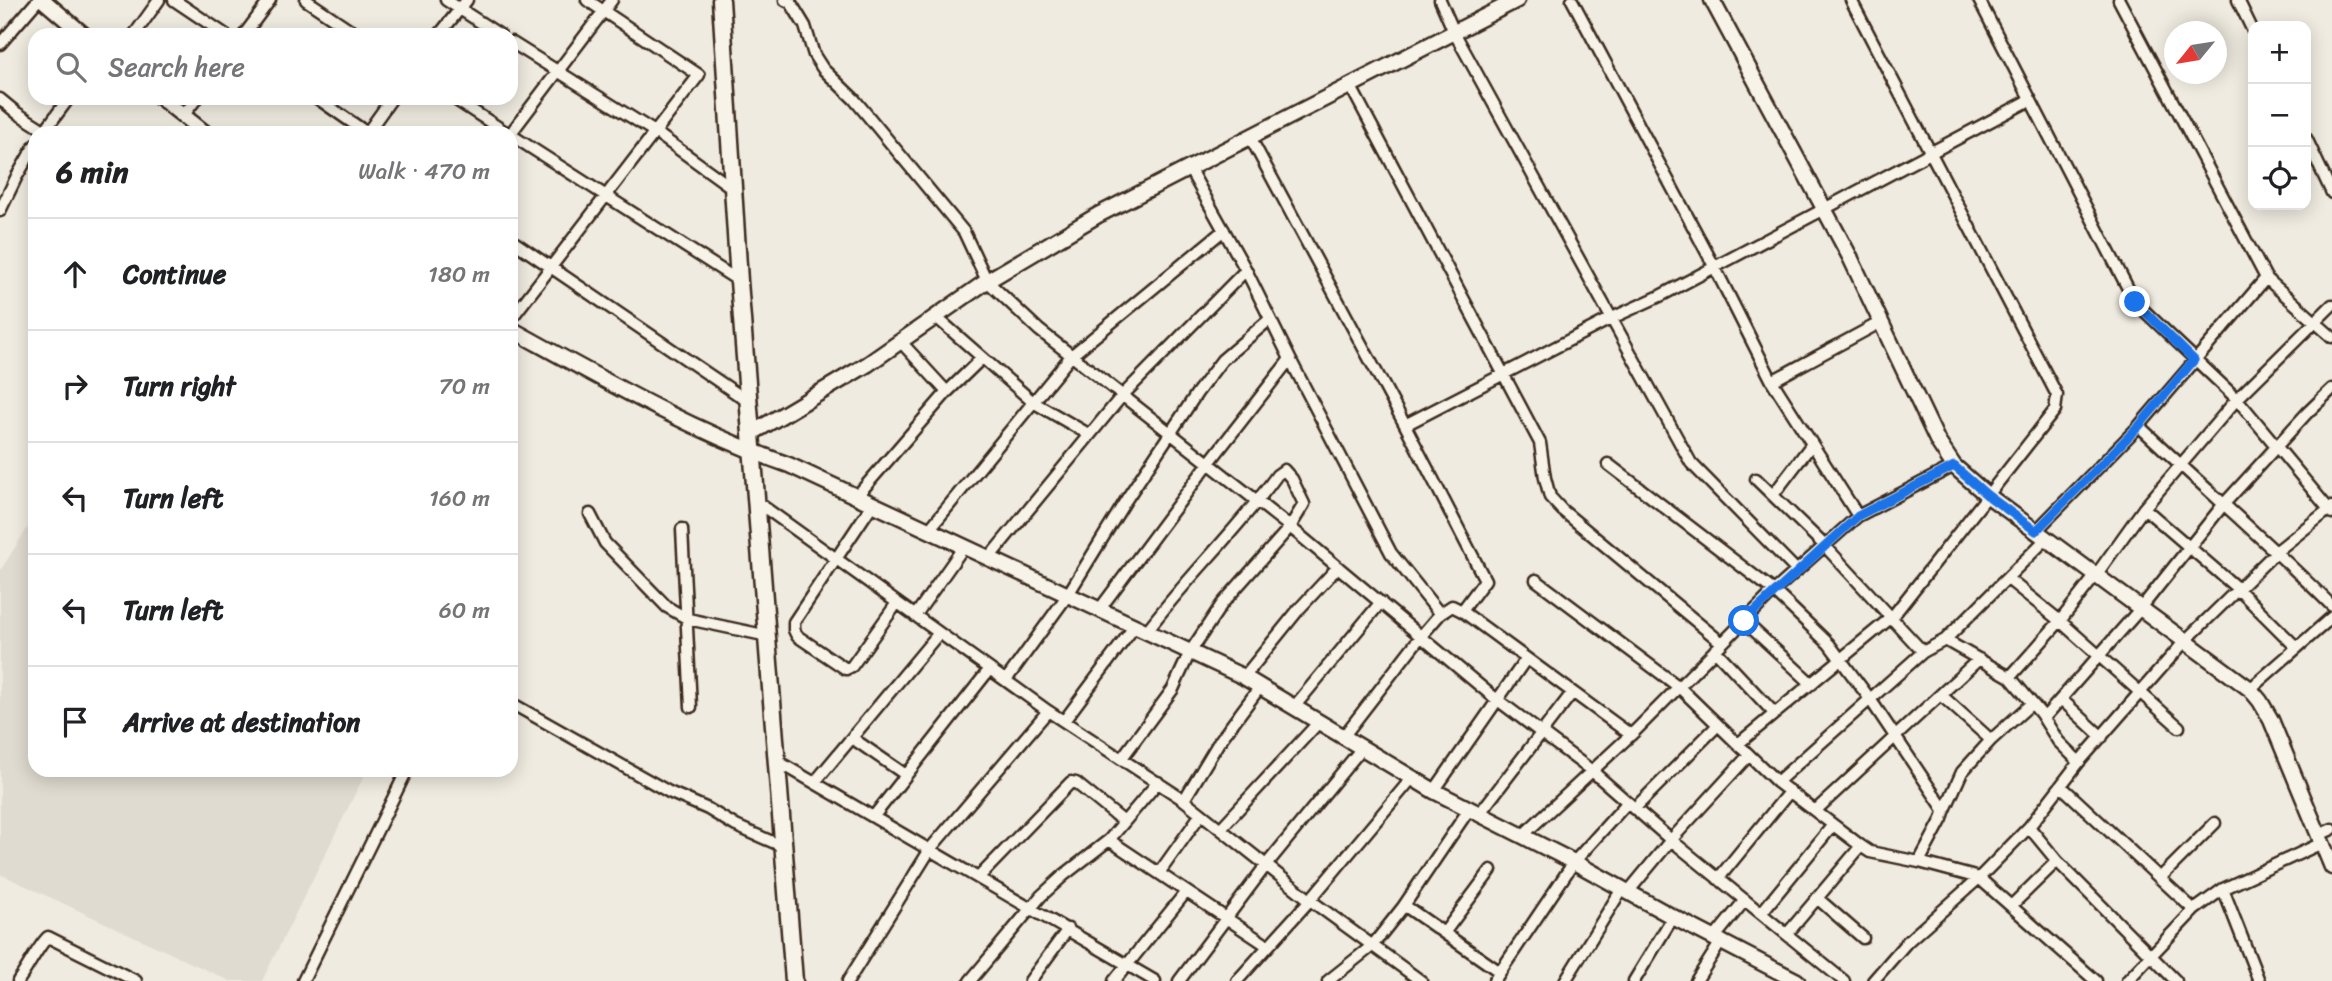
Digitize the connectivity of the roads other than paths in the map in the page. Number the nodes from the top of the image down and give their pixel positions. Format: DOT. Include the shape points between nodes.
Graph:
graph roads {
  1 [pos="38,0"];
  2 [pos="43,0"];
  3 [pos="159,0"];
  4 [pos="174,0"];
  5 [pos="270,0"];
  6 [pos="306,0"];
  7 [pos="446,0"];
  8 [pos="467,0"];
  9 [pos="587,0"];
  10 [pos="612,0"];
  11 [pos="722,0"];
  12 [pos="785,0"];
  13 [pos="1440,0"];
  14 [pos="1517,0"];
  15 [pos="1572,0"];
  16 [pos="1712,0"];
  17 [pos="1851,0"];
  18 [pos="1979,0"];
  19 [pos="2119,0"];
  20 [pos="2238,0"];
  21 [pos="460,9"];
  22 [pos="603,11"];
  23 [pos="2248,21"];
  24 [pos="76,28"];
  25 [pos="139,28"];
  26 [pos="216,28"];
  27 [pos="249,28"];
  28 [pos="348,28"];
  29 [pos="445,28"];
  30 [pos="488,28"];
  31 [pos="1454,32"];
  32 [pos="0,44"];
  33 [pos="518,47"];
  34 [pos="556,72"];
  35 [pos="1350,85"];
  36 [pos="0,99"];
  37 [pos="2030,100"];
  38 [pos="63,105"];
  39 [pos="170,105"];
  40 [pos="192,105"];
  41 [pos="327,105"];
  42 [pos="387,105"];
  43 [pos="464,105"];
  44 [pos="183,116"];
  45 [pos="36,126"];
  46 [pos="47,126"];
  47 [pos="196,126"];
  48 [pos="357,126"];
  49 [pos="372,126"];
  50 [pos="497,126"];
  51 [pos="516,126"];
  52 [pos="655,132"];
  53 [pos="1250,137"];
  54 [pos="518,139"];
  55 [pos="2310,147"];
  56 [pos="1931,152"];
  57 [pos="28,157"];
  58 [pos="1189,168"];
  59 [pos="735,190"];
  60 [pos="2332,193"];
  61 [pos="604,197"];
  62 [pos="1823,208"];
  63 [pos="0,211"];
  64 [pos="1224,230"];
  65 [pos="518,245"];
  66 [pos="1714,267"];
  67 [pos="551,268"];
  68 [pos="1246,270"];
  69 [pos="2266,278"];
  70 [pos="739,281"];
  71 [pos="987,281"];
  72 [pos="2332,305"];
  73 [pos="518,310"];
  74 [pos="936,317"];
  75 [pos="1612,318"];
  76 [pos="1270,319"];
  77 [pos="2314,321"];
  78 [pos="1881,322"];
  79 [pos="518,333"];
  80 [pos="2332,337"];
  81 [pos="901,342"];
  82 [pos="1071,356"];
  83 [pos="982,358"];
  84 [pos="1290,359"];
  85 [pos="2194,360"];
  86 [pos="1503,373"];
  87 [pos="1772,381"];
  88 [pos="2332,389"];
  89 [pos="947,392"];
  90 [pos="1121,397"];
  91 [pos="2237,399"];
  92 [pos="1033,402"];
  93 [pos="750,403"];
  94 [pos="1405,425"];
  95 [pos="2139,426"];
  96 [pos="752,433"];
  97 [pos="1090,435"];
  98 [pos="1170,435"];
  99 [pos="1812,444"];
  100 [pos="2277,445"];
  101 [pos="754,453"];
  102 [pos="1208,464"];
  103 [pos="1608,464"];
  104 [pos="1954,466"];
  105 [pos="2182,466"];
  106 [pos="1756,479"];
  107 [pos="1773,495"];
  108 [pos="1987,495"];
  109 [pos="856,497"];
  110 [pos="757,502"];
  111 [pos="1256,503"];
  112 [pos="872,505"];
  113 [pos="2223,505"];
  114 [pos="2144,508"];
  115 [pos="2331,510"];
  116 [pos="590,514"];
  117 [pos="1858,516"];
  118 [pos="1290,527"];
  119 [pos="682,529"];
  120 [pos="928,531"];
  121 [pos="2041,535"];
  122 [pos="1825,546"];
  123 [pos="2188,546"];
  124 [pos="963,548"];
  125 [pos="2277,551"];
  126 [pos="836,559"];
  127 [pos="988,559"];
  128 [pos="1338,567"];
  129 [pos="1797,571"];
  130 [pos="2096,575"];
  131 [pos="2008,579"];
  132 [pos="1536,580"];
  133 [pos="2238,589"];
  134 [pos="1774,592"];
  135 [pos="1067,596"];
  136 [pos="1381,602"];
  137 [pos="897,603"];
  138 [pos="2332,606"];
  139 [pos="2141,608"];
  140 [pos="1099,610"];
  141 [pos="1462,611"];
  142 [pos="1440,614"];
  143 [pos="915,616"];
  144 [pos="1893,617"];
  145 [pos="2332,617"];
  146 [pos="688,619"];
  147 [pos="1744,621"];
  148 [pos="2060,621"];
  149 [pos="1140,630"];
  150 [pos="939,633"];
  151 [pos="768,636"];
  152 [pos="1421,636"];
  153 [pos="1945,640"];
  154 [pos="2185,641"];
  155 [pos="1718,647"];
  156 [pos="2297,648"];
  157 [pos="1190,652"];
  158 [pos="1923,652"];
  159 [pos="2099,656"];
  160 [pos="1526,659"];
  161 [pos="1979,659"];
  162 [pos="1842,660"];
  163 [pos="989,670"];
  164 [pos="1244,677"];
  165 [pos="2010,677"];
  166 [pos="1006,680"];
  167 [pos="1812,684"];
  168 [pos="1260,687"];
  169 [pos="1679,687"];
  170 [pos="2250,689"];
  171 [pos="1572,693"];
  172 [pos="2141,693"];
  173 [pos="1941,695"];
  174 [pos="1870,698"];
  175 [pos="2061,699"];
  176 [pos="1499,701"];
  177 [pos="2032,703"];
  178 [pos="518,707"];
  179 [pos="691,707"];
  180 [pos="1294,707"];
  181 [pos="1048,711"];
  182 [pos="1774,713"];
  183 [pos="2045,718"];
  184 [pos="1064,721"];
  185 [pos="1319,722"];
  186 [pos="1718,725"];
  187 [pos="2179,727"];
  188 [pos="1543,734"];
  189 [pos="1631,735"];
  190 [pos="1343,737"];
  191 [pos="2102,737"];
  192 [pos="852,738"];
  193 [pos="1895,738"];
  194 [pos="1991,740"];
  195 [pos="1738,744"];
  196 [pos="1362,748"];
  197 [pos="1749,755"];
  198 [pos="1122,758"];
  199 [pos="778,761"];
  200 [pos="2080,762"];
  201 [pos="1592,771"];
  202 [pos="906,775"];
  203 [pos="404,777"];
  204 [pos="1412,778"];
  205 [pos="815,782"];
  206 [pos="1158,782"];
  207 [pos="1777,782"];
  208 [pos="2062,787"];
  209 [pos="1434,791"];
  210 [pos="1790,792"];
  211 [pos="1184,800"];
  212 [pos="1631,806"];
  213 [pos="1475,811"];
  214 [pos="1815,811"];
  215 [pos="1944,812"];
  216 [pos="1201,814"];
  217 [pos="874,816"];
  218 [pos="1124,822"];
  219 [pos="2215,823"];
  220 [pos="1833,825"];
  221 [pos="2029,827"];
  222 [pos="1221,828"];
  223 [pos="1522,836"];
  224 [pos="2324,836"];
  225 [pos="1109,840"];
  226 [pos="1671,840"];
  227 [pos="1861,846"];
  228 [pos="784,847"];
  229 [pos="931,848"];
  230 [pos="2057,861"];
  231 [pos="1574,862"];
  232 [pos="1919,862"];
  233 [pos="1267,864"];
  234 [pos="2332,867"];
  235 [pos="1491,870"];
  236 [pos="1158,873"];
  237 [pos="979,877"];
  238 [pos="2161,877"];
  239 [pos="1979,878"];
  240 [pos="1718,879"];
  241 [pos="2223,889"];
  242 [pos="1625,890"];
  243 [pos="1186,892"];
  244 [pos="1817,898"];
  245 [pos="1310,900"];
  246 [pos="1745,900"];
  247 [pos="2012,905"];
  248 [pos="1031,907"];
  249 [pos="1403,907"];
  250 [pos="2194,910"];
  251 [pos="1762,912"];
  252 [pos="1225,917"];
  253 [pos="1673,917"];
  254 [pos="1068,929"];
  255 [pos="1444,933"];
  256 [pos="1787,934"];
  257 [pos="1863,938"];
  258 [pos="1718,939"];
  259 [pos="1268,946"];
  260 [pos="1372,946"];
  261 [pos="2151,955"];
  262 [pos="1127,964"];
  263 [pos="1775,976"];
  264 [pos="1497,977"];
  265 [pos="18,981"];
  266 [pos="136,981"];
  267 [pos="303,981"];
  268 [pos="793,981"];
  269 [pos="848,981"];
  270 [pos="970,981"];
  271 [pos="1030,981"];
  272 [pos="1114,981"];
  273 [pos="1155,981"];
  274 [pos="1179,981"];
  275 [pos="1237,981"];
  276 [pos="1328,981"];
  277 [pos="1421,981"];
  278 [pos="1565,981"];
  279 [pos="1634,981"];
  280 [pos="1696,981"];
  281 [pos="1797,981"];
  282 [pos="1844,981"];
  283 [pos="1873,981"];
  284 [pos="2096,981"];
  285 [pos="2127,981"];
  286 [pos="2176,981"];
  287 [pos="2259,981"];
  1 -- 32 [label="street"];
  2 -- 24 [label="street"];
  3 -- 25 [label="street"];
  4 -- 26 [label="street"];
  5 -- 27 [label="street"];
  6 -- 28 [label="street"];
  7 -- 21 [label="street"];
  8 -- 21 [label="street"];
  9 -- 22 [label="street"];
  10 -- 22 [label="street"];
  11 -- 59 [label="main road"];
  12 -- 71 [label="street" via="805,26 823,69 854,99 964,232"];
  13 -- 31 [label="street"];
  14 -- 31 [label="street"];
  15 -- 66 [label="street"];
  16 -- 62 [label="street"];
  17 -- 56 [label="street"];
  18 -- 37 [label="street"];
  19 -- 69 [label="street"];
  20 -- 23 [label="street"];
  21 -- 29 [label="street"];
  21 -- 30 [label="street"];
  22 -- 34 [label="street"];
  22 -- 52 [label="street" via="699,75"];
  31 -- 35 [label="street"];
  31 -- 75 [label="street"];
  33 -- 34 [label="street"];
  34 -- 51 [label="street"];
  34 -- 52 [label="street"];
  35 -- 53 [label="street"];
  35 -- 86 [label="street"];
  36 -- 45 [label="street"];
  37 -- 56 [label="street"];
  37 -- 85 [label="street" via="2135,302"];
  38 -- 46 [label="street"];
  39 -- 44 [label="street"];
  40 -- 44 [label="street"];
  41 -- 48 [label="street"];
  42 -- 49 [label="street"];
  43 -- 50 [label="street"];
  44 -- 47 [label="street"];
  52 -- 59 [label="street"];
  52 -- 61 [label="street"];
  53 -- 58 [label="street"];
  53 -- 94 [label="street"];
  54 -- 61 [label="street"];
  55 -- 60 [label="street"];
  56 -- 62 [label="street"];
  56 -- 108 [label="street" via="2057,395 2055,410"];
  57 -- 63 [label="street"];
  58 -- 64 [label="street"];
  58 -- 71 [label="street"];
  59 -- 70 [label="main road"];
  61 -- 67 [label="street"];
  61 -- 70 [label="street"];
  62 -- 66 [label="street"];
  62 -- 78 [label="street"];
  64 -- 68 [label="street"];
  64 -- 82 [label="street"];
  65 -- 67 [label="street"];
  66 -- 75 [label="street"];
  66 -- 87 [label="street"];
  67 -- 73 [label="street"];
  67 -- 93 [label="street"];
  68 -- 76 [label="street"];
  68 -- 90 [label="street"];
  69 -- 77 [label="street"];
  69 -- 85 [label="street"];
  70 -- 93 [label="main road"];
  71 -- 74 [label="street"];
  71 -- 82 [label="street"];
  72 -- 77 [label="street"];
  74 -- 81 [label="street"];
  74 -- 83 [label="street"];
  75 -- 86 [label="street"];
  75 -- 129 [label="street" via="1690,463"];
  76 -- 84 [label="street"];
  76 -- 98 [label="street" via="1222,360"];
  77 -- 80 [label="street"];
  77 -- 91 [label="street"];
  78 -- 87 [label="street"];
  78 -- 104 [label="street"];
  79 -- 101 [label="street"];
  81 -- 89 [label="street"];
  81 -- 96 [label="street"];
  82 -- 90 [label="street"];
  82 -- 92 [label="street"];
  83 -- 89 [label="street"];
  83 -- 92 [label="street"];
  84 -- 102 [label="street"];
  84 -- 142 [label="street" via="1391,553"];
  85 -- 91 [label="street"];
  85 -- 95 [label="street"];
  86 -- 94 [label="street"];
  86 -- 155 [label="street" via="1540,443 1550,497"];
  87 -- 99 [label="street"];
  88 -- 100 [label="street"];
  89 -- 109 [label="street"];
  90 -- 97 [label="street"];
  90 -- 98 [label="street"];
  91 -- 100 [label="street"];
  91 -- 105 [label="street"];
  92 -- 97 [label="street"];
  92 -- 120 [label="street"];
  93 -- 96 [label="main road"];
  94 -- 141 [label="street" via="1485,580"];
  95 -- 105 [label="street"];
  95 -- 121 [label="street"];
  96 -- 101 [label="main road"];
  97 -- 127 [label="street"];
  98 -- 102 [label="street"];
  98 -- 135 [label="street"];
  99 -- 107 [label="street"];
  99 -- 117 [label="street"];
  100 -- 113 [label="street"];
  100 -- 115 [label="street"];
  101 -- 109 [label="street"];
  101 -- 110 [label="main road"];
  102 -- 111 [label="street"];
  102 -- 140 [label="street"];
  103 -- 134 [label="street"];
  104 -- 108 [label="street"];
  104 -- 117 [label="street"];
  105 -- 113 [label="street"];
  105 -- 114 [label="street"];
  106 -- 107 [label="street"];
  107 -- 122 [label="street"];
  108 -- 121 [label="street"];
  108 -- 144 [label="street"];
  109 -- 112 [label="street"];
  110 -- 126 [label="street"];
  110 -- 151 [label="main road"];
  111 -- 118 [label="street"];
  111 -- 118 [label="street" via="1283,470 1304,504"];
  111 -- 149 [label="street"];
  112 -- 120 [label="street"];
  112 -- 126 [label="street"];
  113 -- 123 [label="street"];
  113 -- 125 [label="street"];
  114 -- 123 [label="street"];
  114 -- 130 [label="street"];
  115 -- 125 [label="street"];
  116 -- 146 [label="street" via="605,543 639,580 667,607"];
  117 -- 122 [label="street"];
  118 -- 128 [label="street"];
  118 -- 157 [label="street" via="1222,604"];
  119 -- 146 [label="street"];
  120 -- 124 [label="street"];
  121 -- 130 [label="street"];
  121 -- 131 [label="street"];
  122 -- 129 [label="street"];
  122 -- 144 [label="street"];
  123 -- 133 [label="street"];
  123 -- 139 [label="street"];
  124 -- 127 [label="street"];
  124 -- 143 [label="street"];
  125 -- 133 [label="street"];
  125 -- 138 [label="street"];
  126 -- 137 [label="street"];
  126 -- 137 [label="street" via="794,622 797,636 846,669"];
  127 -- 135 [label="street"];
  128 -- 136 [label="street"];
  128 -- 164 [label="street"];
  129 -- 134 [label="street"];
  130 -- 139 [label="street"];
  130 -- 148 [label="street"];
  131 -- 148 [label="street"];
  131 -- 153 [label="street"];
  132 -- 169 [label="street"];
  133 -- 154 [label="street"];
  133 -- 156 [label="street"];
  134 -- 147 [label="street"];
  134 -- 162 [label="street"];
  135 -- 140 [label="street"];
  135 -- 166 [label="street"];
  136 -- 152 [label="street"];
  136 -- 180 [label="street"];
  137 -- 143 [label="street"];
  139 -- 154 [label="street"];
  139 -- 159 [label="street"];
  140 -- 149 [label="street"];
  141 -- 142 [label="street" via="1452,606"];
  141 -- 160 [label="street"];
  142 -- 152 [label="street"];
  143 -- 150 [label="street"];
  144 -- 158 [label="street"];
  144 -- 162 [label="street"];
  145 -- 156 [label="street"];
  146 -- 151 [label="street"];
  146 -- 179 [label="street"];
  147 -- 155 [label="street"];
  147 -- 167 [label="street"];
  148 -- 159 [label="street"];
  148 -- 165 [label="street"];
  149 -- 157 [label="street"];
  149 -- 184 [label="street"];
  150 -- 163 [label="street"];
  150 -- 192 [label="street"];
  151 -- 199 [label="main road"];
  152 -- 176 [label="street"];
  152 -- 190 [label="street"];
  153 -- 158 [label="street"];
  153 -- 161 [label="street"];
  154 -- 170 [label="street"];
  154 -- 172 [label="street"];
  155 -- 169 [label="street"];
  155 -- 182 [label="street"];
  156 -- 170 [label="street"];
  157 -- 164 [label="street"];
  157 -- 198 [label="street" via="1173,689"];
  158 -- 174 [label="street"];
  159 -- 172 [label="street"];
  159 -- 175 [label="street"];
  160 -- 171 [label="street"];
  160 -- 176 [label="street"];
  161 -- 165 [label="street"];
  161 -- 173 [label="street"];
  162 -- 167 [label="street"];
  162 -- 174 [label="street"];
  163 -- 166 [label="street"];
  163 -- 202 [label="street"];
  164 -- 168 [label="street"];
  165 -- 177 [label="street"];
  166 -- 181 [label="street"];
  167 -- 182 [label="street"];
  168 -- 180 [label="street"];
  168 -- 211 [label="street"];
  169 -- 186 [label="street"];
  169 -- 189 [label="street"];
  170 -- 224 [label="street" via="2271,720"];
  171 -- 188 [label="street"];
  171 -- 189 [label="street"];
  172 -- 187 [label="street"];
  172 -- 191 [label="street"];
  173 -- 193 [label="street"];
  173 -- 194 [label="street"];
  174 -- 193 [label="street"];
  174 -- 207 [label="street"];
  175 -- 183 [label="street"];
  175 -- 191 [label="street"];
  176 -- 188 [label="street"];
  176 -- 209 [label="street"];
  177 -- 183 [label="street"];
  177 -- 194 [label="street"];
  178 -- 228 [label="street" via="670,792"];
  180 -- 185 [label="street"];
  181 -- 184 [label="street"];
  181 -- 229 [label="street"];
  182 -- 195 [label="street"];
  183 -- 200 [label="street" via="2058,741"];
  184 -- 198 [label="street"];
  185 -- 190 [label="street"];
  185 -- 222 [label="street"];
  186 -- 195 [label="street"];
  186 -- 212 [label="street"];
  188 -- 201 [label="street"];
  188 -- 213 [label="street"];
  189 -- 201 [label="street"];
  190 -- 196 [label="street"];
  191 -- 200 [label="street"];
  192 -- 202 [label="street"];
  192 -- 205 [label="street"];
  193 -- 214 [label="street"];
  193 -- 215 [label="street"];
  194 -- 215 [label="street" via="1962,772"];
  195 -- 197 [label="street"];
  196 -- 204 [label="street"];
  196 -- 233 [label="street"];
  197 -- 207 [label="street"];
  197 -- 226 [label="street"];
  198 -- 206 [label="street"];
  199 -- 205 [label="street"];
  199 -- 228 [label="main road"];
  200 -- 208 [label="street"];
  201 -- 212 [label="street"];
  201 -- 223 [label="street"];
  202 -- 217 [label="street"];
  203 -- 267 [label="street"];
  204 -- 209 [label="street"];
  204 -- 245 [label="street"];
  205 -- 217 [label="street"];
  206 -- 211 [label="street"];
  206 -- 218 [label="street"];
  207 -- 210 [label="street"];
  208 -- 221 [label="street"];
  208 -- 238 [label="street"];
  209 -- 213 [label="street"];
  210 -- 214 [label="street"];
  210 -- 240 [label="street"];
  211 -- 216 [label="street"];
  212 -- 226 [label="street"];
  212 -- 231 [label="street"];
  213 -- 223 [label="street"];
  213 -- 249 [label="street"];
  214 -- 220 [label="street"];
  215 -- 232 [label="street"];
  216 -- 222 [label="street"];
  216 -- 236 [label="street"];
  217 -- 229 [label="street"];
  218 -- 225 [label="street"];
  218 -- 237 [label="street" via="1070,782"];
  219 -- 238 [label="street"];
  220 -- 227 [label="street"];
  220 -- 251 [label="street"];
  221 -- 230 [label="street"];
  221 -- 239 [label="street"];
  222 -- 233 [label="street"];
  223 -- 231 [label="street"];
  224 -- 234 [label="street"];
  224 -- 241 [label="street"];
  225 -- 236 [label="street"];
  225 -- 248 [label="street" via="1064,874"];
  226 -- 240 [label="street"];
  226 -- 242 [label="street"];
  227 -- 232 [label="street"];
  227 -- 244 [label="street"];
  228 -- 268 [label="main road"];
  229 -- 237 [label="street"];
  229 -- 269 [label="street"];
  230 -- 247 [label="street"];
  230 -- 261 [label="street"];
  231 -- 242 [label="street"];
  231 -- 264 [label="street"];
  232 -- 239 [label="street"];
  233 -- 245 [label="street"];
  233 -- 252 [label="street"];
  235 -- 255 [label="street"];
  236 -- 243 [label="street"];
  237 -- 248 [label="street"];
  238 -- 250 [label="street"];
  239 -- 247 [label="street"];
  239 -- 283 [label="street" via="1907,942"];
  240 -- 246 [label="street"];
  241 -- 250 [label="street"];
  241 -- 287 [label="street"];
  242 -- 253 [label="street"];
  242 -- 278 [label="street"];
  243 -- 252 [label="street"];
  243 -- 262 [label="street"];
  244 -- 256 [label="street"];
  244 -- 257 [label="street"];
  245 -- 259 [label="street"];
  245 -- 260 [label="street"];
  246 -- 251 [label="street"];
  246 -- 258 [label="street"];
  247 -- 284 [label="street"];
  248 -- 254 [label="street"];
  248 -- 270 [label="street"];
  249 -- 255 [label="street"];
  249 -- 260 [label="street"];
  250 -- 261 [label="street"];
  251 -- 256 [label="street"];
  252 -- 259 [label="street"];
  252 -- 274 [label="street"];
  253 -- 258 [label="street"];
  253 -- 279 [label="street"];
  254 -- 262 [label="street"];
  254 -- 271 [label="street"];
  255 -- 264 [label="street"];
  256 -- 282 [label="street"];
  258 -- 263 [label="street"];
  258 -- 280 [label="street"];
  259 -- 275 [label="street"];
  260 -- 276 [label="street"];
  260 -- 277 [label="street"];
  261 -- 285 [label="street"];
  261 -- 286 [label="street"];
  262 -- 272 [label="street"];
  262 -- 273 [label="street"];
  263 -- 281 [label="street"];
  265 -- 266 [label="street" via="48,937"];
}
